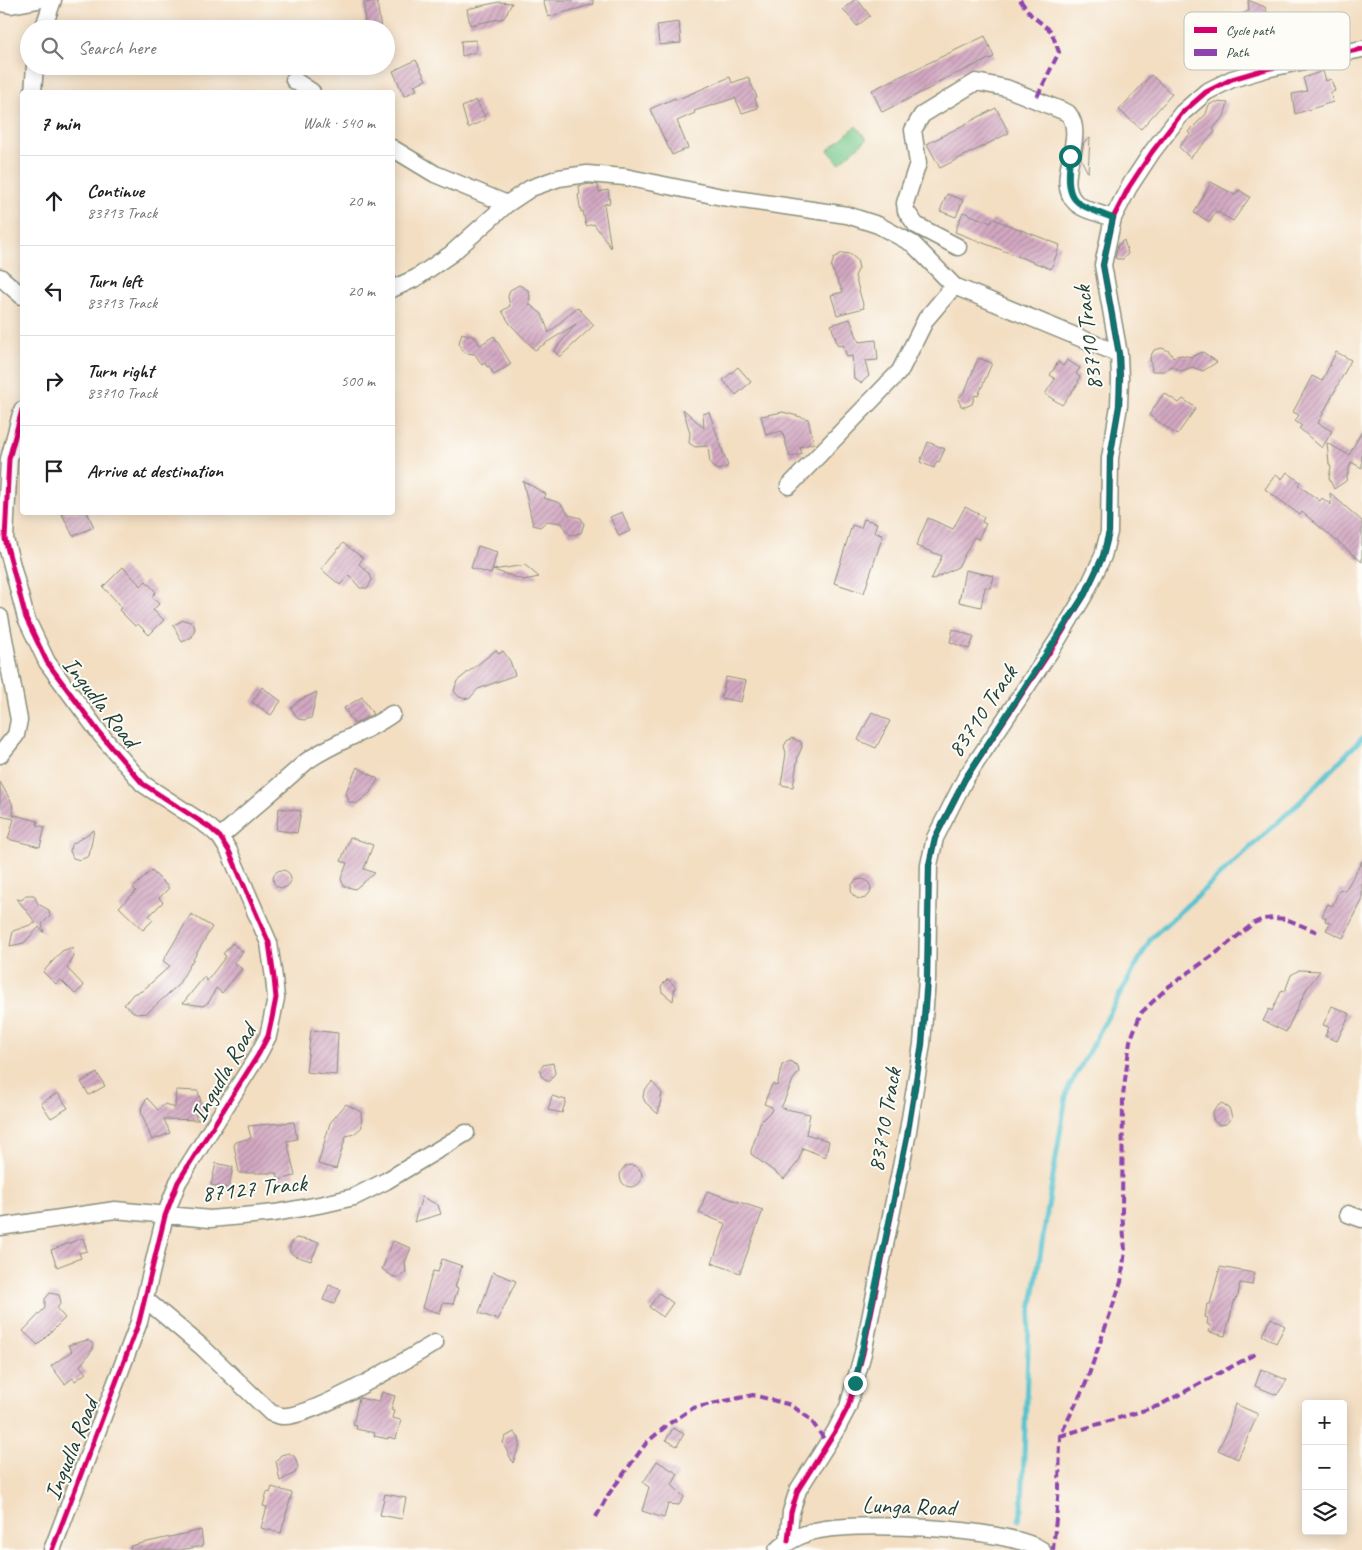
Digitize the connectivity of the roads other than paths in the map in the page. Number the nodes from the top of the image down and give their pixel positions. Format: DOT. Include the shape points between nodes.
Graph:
graph roads {
  1 [pos="38,0"];
  2 [pos="53,0"];
  3 [pos="0,3"];
  4 [pos="46,20"];
  5 [pos="1263,70"];
  6 [pos="35,75"];
  7 [pos="294,80"];
  8 [pos="33,90"];
  9 [pos="309,90"];
  10 [pos="395,150"];
  11 [pos="507,204"];
  12 [pos="1113,218"];
  13 [pos="958,247"];
  14 [pos="0,277"];
  15 [pos="954,286"];
  16 [pos="395,288"];
  17 [pos="20,294"];
  18 [pos="1119,354"];
  19 [pos="20,416"];
  20 [pos="4,460"];
  21 [pos="789,486"];
  22 [pos="5,539"];
  23 [pos="0,567"];
  24 [pos="0,617"];
  25 [pos="392,714"];
  26 [pos="0,756"];
  27 [pos="220,837"];
  28 [pos="466,1132"];
  29 [pos="165,1216"];
  30 [pos="0,1227"];
  31 [pos="145,1299"];
  32 [pos="434,1343"];
  33 [pos="782,1546"];
  34 [pos="52,1550"];
  35 [pos="1042,1550"];
  1 -- 3 [label="street" via="12,5"];
  2 -- 4 [label="street"];
  5 -- 12 [label="street, 83710 Track" via="1232,79 1206,92 1182,113 1129,187"];
  6 -- 8 [label="street"];
  7 -- 9 [label="street"];
  10 -- 11 [label="street" via="435,174"];
  11 -- 15 [label="street" via="531,188 559,178 587,174 625,177 847,215 878,225 913,244"];
  11 -- 16 [label="street" via="451,254 416,278"];
  12 -- 13 [label="street" via="1077,204 1073,199 1068,182 1075,124 1068,113 1006,88 976,82 922,115 913,130 918,163 905,203 916,225"];
  12 -- 18 [label="street, 83710 Track" via="1103,265"];
  14 -- 17 [label="street"];
  15 -- 18 [label="street"];
  15 -- 21 [label="street" via="926,319 900,371"];
  18 -- 33 [label="street, 83710 Track" via="1119,406 1110,458 1109,532 1103,556 1057,641 965,779 935,838 929,865 922,1044 907,1137 863,1353 848,1407 798,1490"];
  19 -- 20 [label="street, Ingudla Road"];
  20 -- 22 [label="street, Ingudla Road"];
  22 -- 23 [label="street"];
  22 -- 27 [label="street, Ingudla Road" via="20,599 47,662 101,735 143,784"];
  24 -- 26 [label="street" via="18,720 16,735"];
  25 -- 27 [label="street" via="307,761"];
  27 -- 29 [label="street, Ingudla Road" via="269,943 276,998 268,1036 242,1084 178,1182"];
  28 -- 29 [label="street, 87127 Track" via="354,1197 275,1213 210,1220"];
  29 -- 30 [label="street, 87127 Track" via="115,1210"];
  29 -- 31 [label="street, Ingudla Road"];
  31 -- 32 [label="street" via="202,1347 271,1413 283,1416 298,1414 329,1401"];
  31 -- 34 [label="street, Ingudla Road" via="136,1331"];
  33 -- 35 [label="street, Lunga Road" via="811,1532 834,1528 889,1527 1010,1537"];
}
